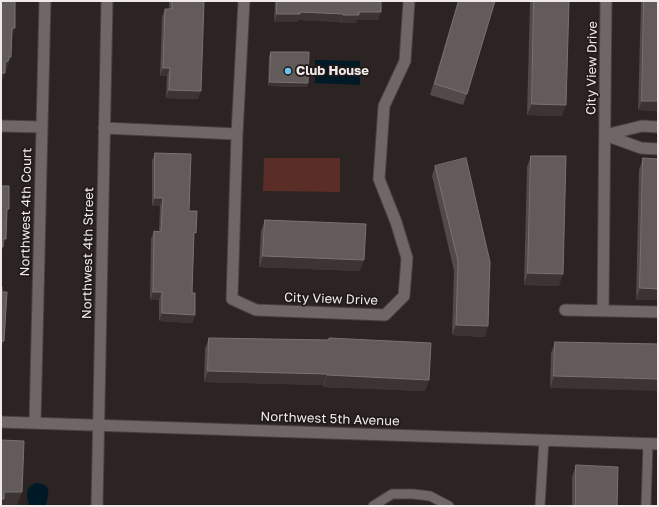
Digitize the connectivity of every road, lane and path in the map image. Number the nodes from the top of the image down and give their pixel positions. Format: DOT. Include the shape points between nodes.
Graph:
graph roads {
  1 [pos="45,1"];
  2 [pos="107,1"];
  3 [pos="244,1"];
  4 [pos="409,1"];
  5 [pos="606,1"];
  6 [pos="1,126"];
  7 [pos="42,127"];
  8 [pos="658,127"];
  9 [pos="104,128"];
  10 [pos="237,134"];
  11 [pos="605,135"];
  12 [pos="658,148"];
  13 [pos="565,310"];
  14 [pos="603,310"];
  15 [pos="658,312"];
  16 [pos="1,422"];
  17 [pos="35,423"];
  18 [pos="99,425"];
  19 [pos="544,440"];
  20 [pos="653,444"];
  21 [pos="96,506"];
  22 [pos="373,506"];
  23 [pos="449,506"];
  24 [pos="540,506"];
  25 [pos="646,506"];
  1 -- 7 [label="street, Northwest 4th Court"];
  2 -- 9 [label="street, Northwest 4th Street"];
  3 -- 10 [label="street, City View Drive"];
  4 -- 10 [label="street, City View Drive" via="405,61 384,106 379,179 407,258 404,296 385,315 256,310 232,299"];
  5 -- 11 [label="street, City View Drive"];
  6 -- 7 [label="street"];
  7 -- 17 [label="street, Northwest 4th Court"];
  8 -- 11 [label="street" via="642,126"];
  9 -- 10 [label="street"];
  9 -- 18 [label="street, Northwest 4th Street"];
  11 -- 12 [label="street" via="641,148"];
  11 -- 14 [label="street, City View Drive"];
  13 -- 14 [label="street"];
  14 -- 15 [label="street"];
  16 -- 17 [label="street, Northwest 5th Avenue"];
  17 -- 18 [label="street, Northwest 5th Avenue"];
  18 -- 19 [label="street, Northwest 5th Avenue"];
  18 -- 21 [label="street, Northwest 4th Street"];
  19 -- 20 [label="street, Northwest 5th Avenue"];
  19 -- 24 [label="lane"];
  20 -- 25 [label="lane"];
  22 -- 23 [label="lane" via="392,494 413,494 430,496"];
}
